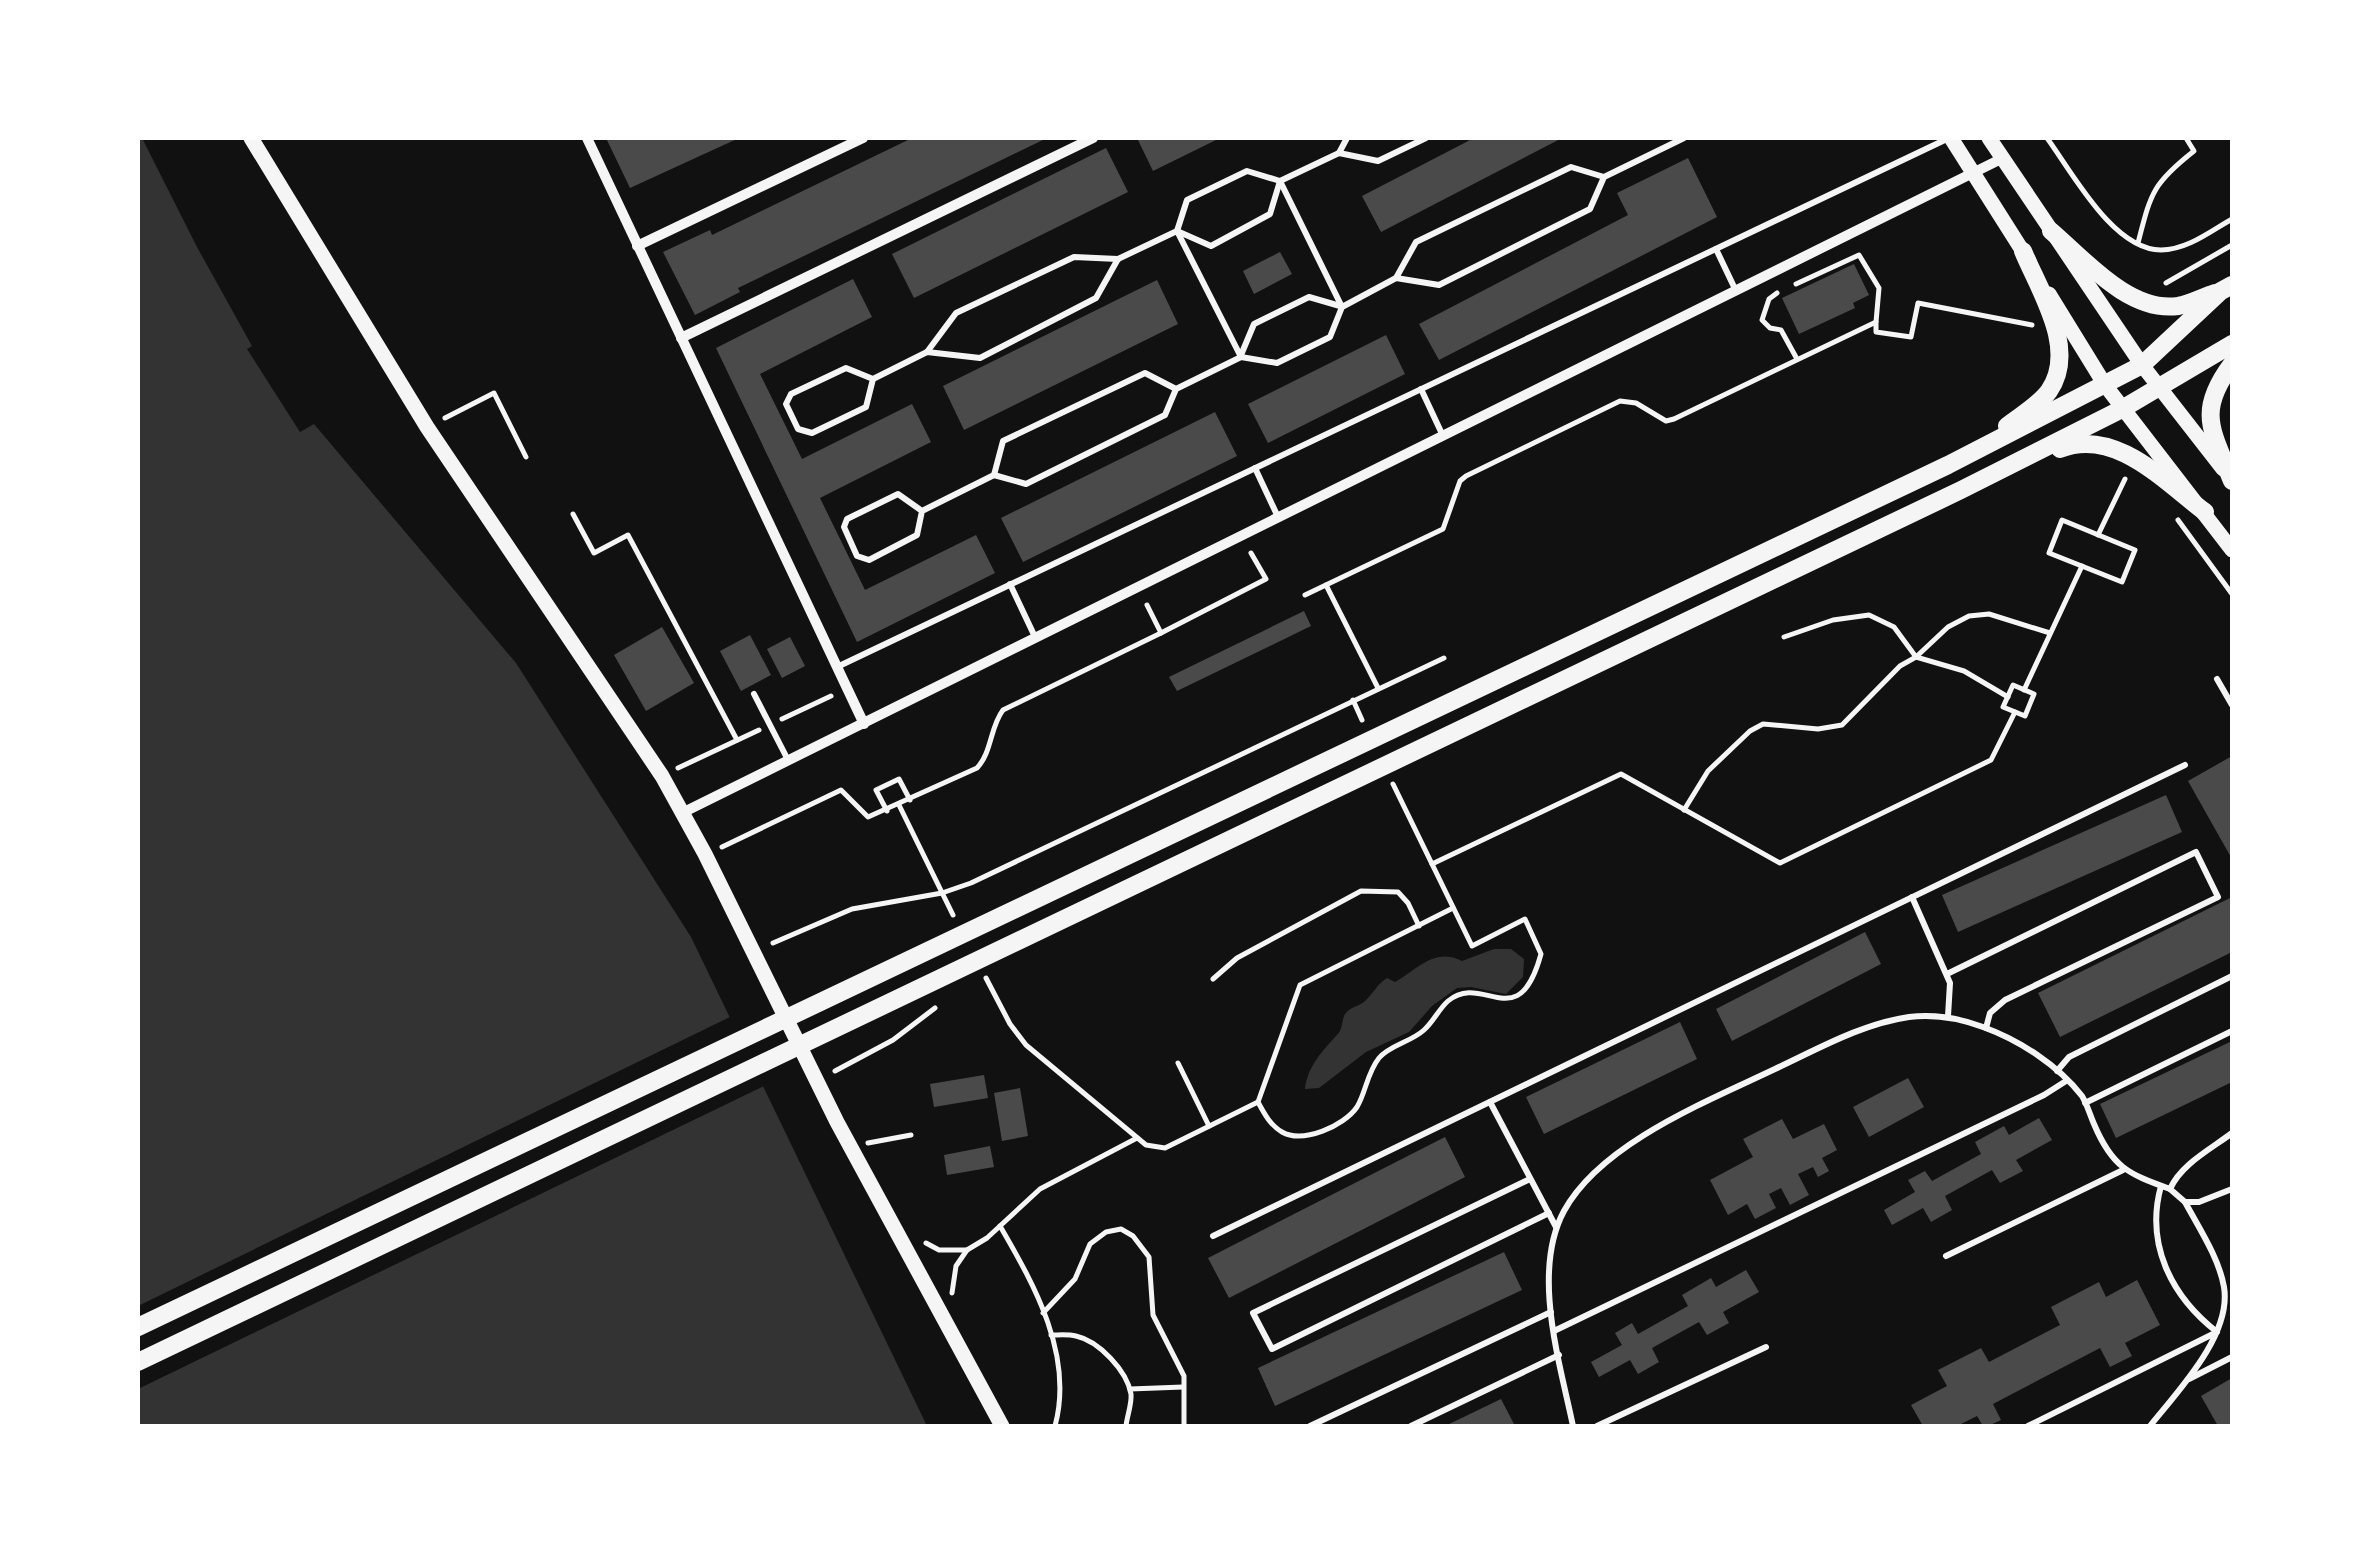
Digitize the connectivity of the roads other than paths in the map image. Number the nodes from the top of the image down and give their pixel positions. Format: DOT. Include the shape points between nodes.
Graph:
graph roads {
  1 [pos="251,138"];
  2 [pos="587,138"];
  3 [pos="863,138"];
  4 [pos="1092,138"];
  5 [pos="1347,138"];
  6 [pos="1426,138"];
  7 [pos="1684,138"];
  8 [pos="1951,138"];
  9 [pos="1990,138"];
  10 [pos="1339,152"];
  11 [pos="2003,158"];
  12 [pos="1973,173"];
  13 [pos="1604,177"];
  14 [pos="1280,181"];
  15 [pos="1176,230"];
  16 [pos="2051,230"];
  17 [pos="637,246"];
  18 [pos="1716,249"];
  19 [pos="2023,251"];
  20 [pos="1118,259"];
  21 [pos="1396,278"];
  22 [pos="2226,288"];
  23 [pos="1736,291"];
  24 [pos="1342,306"];
  25 [pos="680,338"];
  26 [pos="2232,344"];
  27 [pos="927,352"];
  28 [pos="1241,357"];
  29 [pos="2232,364"];
  30 [pos="2142,365"];
  31 [pos="873,379"];
  32 [pos="2106,386"];
  33 [pos="2160,388"];
  34 [pos="1176,389"];
  35 [pos="1421,389"];
  36 [pos="2122,408"];
  37 [pos="1443,436"];
  38 [pos="1957,460"];
  39 [pos="1256,468"];
  40 [pos="994,475"];
  41 [pos="1981,480"];
  42 [pos="2232,481"];
  43 [pos="922,510"];
  44 [pos="2205,512"];
  45 [pos="1279,518"];
  46 [pos="2232,550"];
  47 [pos="1010,584"];
  48 [pos="1036,638"];
  49 [pos="837,667"];
  50 [pos="2216,679"];
  51 [pos="754,694"];
  52 [pos="2232,705"];
  53 [pos="864,724"];
  54 [pos="788,761"];
  55 [pos="2185,765"];
  56 [pos="682,813"];
  57 [pos="1912,898"];
  58 [pos="1947,974"];
  59 [pos="2232,976"];
  60 [pos="1948,1016"];
  61 [pos="1986,1028"];
  62 [pos="2232,1031"];
  63 [pos="2056,1071"];
  64 [pos="2066,1081"];
  65 [pos="1490,1102"];
  66 [pos="2086,1103"];
  67 [pos="2232,1133"];
  68 [pos="2124,1170"];
  69 [pos="1530,1179"];
  70 [pos="2160,1186"];
  71 [pos="2170,1189"];
  72 [pos="2232,1189"];
  73 [pos="2185,1202"];
  74 [pos="1548,1213"];
  75 [pos="1557,1228"];
  76 [pos="1213,1236"];
  77 [pos="1946,1256"];
  78 [pos="2228,1296"];
  79 [pos="1551,1312"];
  80 [pos="138,1327"];
  81 [pos="1554,1331"];
  82 [pos="2217,1332"];
  83 [pos="1766,1347"];
  84 [pos="1559,1355"];
  85 [pos="2232,1357"];
  86 [pos="138,1362"];
  87 [pos="2185,1382"];
  88 [pos="1002,1426"];
  89 [pos="1310,1426"];
  90 [pos="1411,1426"];
  91 [pos="1573,1426"];
  92 [pos="1597,1426"];
  93 [pos="2028,1426"];
  94 [pos="2150,1426"];
  1 -- 56 [label="street" via="426,427"];
  2 -- 17 [label="street"];
  3 -- 17 [label="street"];
  4 -- 25 [label="street"];
  5 -- 10 [label="lane"];
  6 -- 10 [label="lane" via="1378,161"];
  7 -- 13 [label="lane"];
  8 -- 12 [label="street"];
  8 -- 18 [label="lane"];
  9 -- 11 [label="street"];
  10 -- 14 [label="lane"];
  11 -- 12 [label="street"];
  11 -- 16 [label="street"];
  12 -- 19 [label="street"];
  12 -- 23 [label="street"];
  13 -- 21 [label="lane" via="1590,209 1439,284"];
  13 -- 21 [label="lane" via="1571,166 1416,242"];
  14 -- 15 [label="lane" via="1247,171 1202,192 1188,200"];
  14 -- 15 [label="lane" via="1270,214 1211,246"];
  14 -- 24 [label="lane"];
  15 -- 20 [label="lane"];
  15 -- 28 [label="lane"];
  16 -- 22 [label="main road" via="2116,287 2158,305 2177,306"];
  16 -- 30 [label="street"];
  17 -- 25 [label="street"];
  18 -- 23 [label="lane"];
  18 -- 35 [label="lane"];
  19 -- 32 [label="street"];
  19 -- 38 [label="main road" via="2060,341 2060,370 2048,392"];
  20 -- 27 [label="lane" via="1074,257 956,313"];
  20 -- 27 [label="lane" via="1096,298 980,358"];
  21 -- 24 [label="lane"];
  22 -- 30 [label="main road"];
  23 -- 37 [label="street"];
  24 -- 28 [label="lane" via="1330,337 1277,363"];
  24 -- 28 [label="lane" via="1309,297 1254,324"];
  25 -- 49 [label="street"];
  26 -- 33 [label="main road"];
  27 -- 31 [label="lane"];
  28 -- 34 [label="lane"];
  29 -- 42 [label="main road" via="2208,410"];
  30 -- 32 [label="main road"];
  30 -- 33 [label="street"];
  31 -- 31 [label="lane" via="866,406 812,433 798,429 786,404 792,394 846,368"];
  32 -- 36 [label="street"];
  32 -- 38 [label="main road"];
  33 -- 36 [label="main road"];
  33 -- 42 [label="street"];
  34 -- 40 [label="lane" via="1165,416 1026,484"];
  34 -- 40 [label="lane" via="1145,373 1004,441"];
  35 -- 37 [label="lane"];
  35 -- 39 [label="lane"];
  36 -- 41 [label="main road"];
  36 -- 44 [label="street"];
  37 -- 45 [label="street"];
  38 -- 80 [label="main road"];
  39 -- 45 [label="lane"];
  39 -- 47 [label="lane"];
  40 -- 43 [label="lane"];
  41 -- 44 [label="main road" via="2078,442 2100,443"];
  41 -- 86 [label="main road"];
  43 -- 43 [label="lane" via="917,535 869,560 857,556 844,527 848,518 898,494"];
  44 -- 46 [label="street"];
  45 -- 48 [label="street"];
  47 -- 48 [label="lane"];
  47 -- 49 [label="lane"];
  48 -- 53 [label="street"];
  49 -- 53 [label="street"];
  50 -- 52 [label="lane"];
  51 -- 54 [label="lane"];
  53 -- 54 [label="street"];
  54 -- 56 [label="street"];
  55 -- 57 [label="lane"];
  56 -- 88 [label="street" via="850,1146"];
  57 -- 58 [label="lane"];
  57 -- 65 [label="lane"];
  58 -- 60 [label="lane"];
  58 -- 61 [label="lane" via="2196,852 2218,898 2005,1000 1990,1013"];
  59 -- 63 [label="lane" via="2068,1056"];
  60 -- 61 [label="lane"];
  60 -- 75 [label="lane" via="1860,1029 1673,1118 1581,1187"];
  61 -- 63 [label="lane"];
  62 -- 66 [label="lane"];
  63 -- 64 [label="lane"];
  64 -- 66 [label="lane"];
  64 -- 81 [label="lane"];
  65 -- 69 [label="lane"];
  65 -- 76 [label="lane"];
  66 -- 68 [label="lane" via="2110,1156"];
  67 -- 71 [label="lane" via="2190,1164"];
  68 -- 70 [label="lane"];
  68 -- 77 [label="lane"];
  69 -- 74 [label="lane"];
  69 -- 74 [label="lane" via="1253,1313 1272,1349"];
  70 -- 71 [label="lane"];
  70 -- 82 [label="lane" via="2154,1210 2162,1258 2192,1312"];
  71 -- 73 [label="lane"];
  72 -- 73 [label="lane"];
  73 -- 78 [label="lane"];
  74 -- 75 [label="lane"];
  75 -- 79 [label="lane"];
  78 -- 82 [label="lane"];
  79 -- 81 [label="lane"];
  79 -- 89 [label="lane"];
  81 -- 84 [label="lane"];
  82 -- 87 [label="lane"];
  82 -- 93 [label="lane"];
  83 -- 92 [label="lane"];
  84 -- 90 [label="lane"];
  84 -- 91 [label="lane"];
  85 -- 87 [label="lane"];
  87 -- 94 [label="lane"];
}
